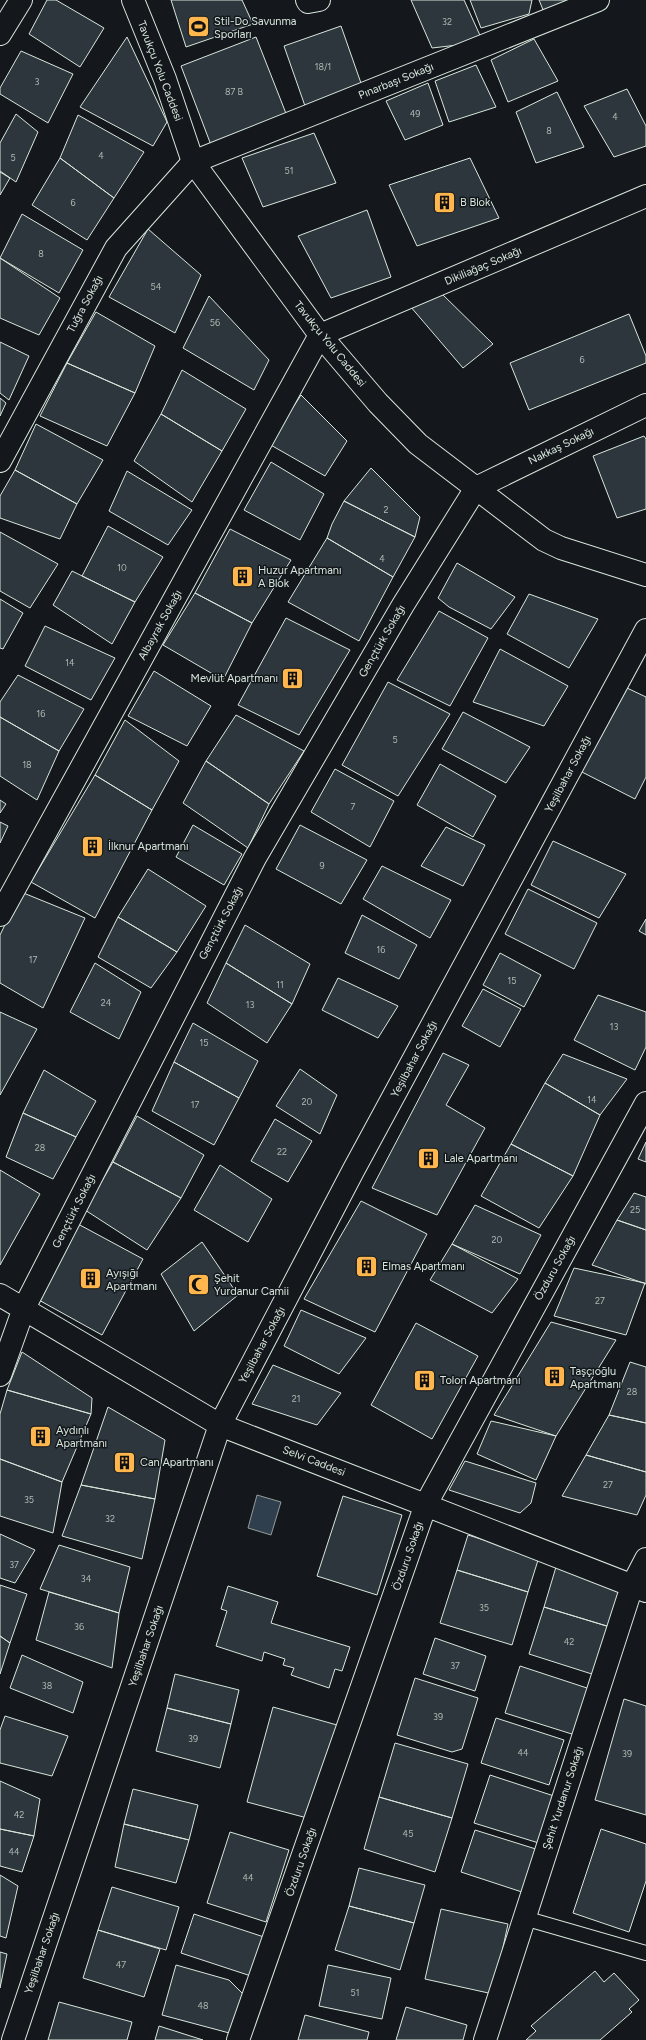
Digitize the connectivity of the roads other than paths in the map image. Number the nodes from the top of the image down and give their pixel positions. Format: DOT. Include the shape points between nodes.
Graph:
graph roads {
  1 [pos="21,0"];
  2 [pos="133,0"];
  3 [pos="307,0"];
  4 [pos="319,0"];
  5 [pos="598,0"];
  6 [pos="0,34"];
  7 [pos="193,162"];
  8 [pos="646,196"];
  9 [pos="320,335"];
  10 [pos="646,405"];
  11 [pos="0,461"];
  12 [pos="476,488"];
  13 [pos="646,575"];
  14 [pos="646,630"];
  15 [pos="0,915"];
  16 [pos="646,1103"];
  17 [pos="0,1295"];
  18 [pos="24,1308"];
  19 [pos="0,1375"];
  20 [pos="220,1425"];
  21 [pos="426,1504"];
  22 [pos="646,1559"];
  23 [pos="639,1588"];
  24 [pos="524,1918"];
  25 [pos="646,1953"];
  26 [pos="13,2040"];
  27 [pos="238,2040"];
  28 [pos="485,2040"];
  1 -- 6 [label="street"];
  2 -- 7 [label="street, Tavukçu Yolu Caddesi"];
  3 -- 4 [label="street"];
  5 -- 7 [label="street, Pınarbaşı Sokağı"];
  7 -- 9 [label="street, Tavukçu Yolu Caddesi"];
  7 -- 11 [label="street, Tuğra Sokağı" via="116,248"];
  8 -- 9 [label="street, Dikiliağaç Sokağı"];
  9 -- 12 [label="street, Tavukçu Yolu Caddesi" via="378,403 418,444"];
  9 -- 15 [label="street, Albayrak Sokağı"];
  10 -- 12 [label="street, Nakkaş Sokağı"];
  12 -- 13 [label="street, Tavukçu Yolu Caddesi" via="544,540 561,548"];
  12 -- 18 [label="street, Gençtürk Sokağı" via="403,605 255,858"];
  14 -- 20 [label="street, Yeşilbahar Sokağı" via="353,1171"];
  16 -- 21 [label="street, Özduru Sokağı"];
  17 -- 18 [label="street, Selvi Caddesi"];
  18 -- 19 [label="street, Gençtürk Sokağı"];
  18 -- 20 [label="street, Selvi Caddesi"];
  20 -- 21 [label="street, Selvi Caddesi"];
  20 -- 26 [label="street, Yeşilbahar Sokağı"];
  21 -- 23 [label="street, Selvi Caddesi"];
  21 -- 27 [label="street, Özduru Sokağı"];
  22 -- 23 [label="street, Şehit Yurdanur Sokağı"];
  23 -- 24 [label="street, Şehit Yurdanur Sokağı"];
  24 -- 25 [label="lane"];
  24 -- 28 [label="street, Şehit Yurdanur Sokağı"];
}
